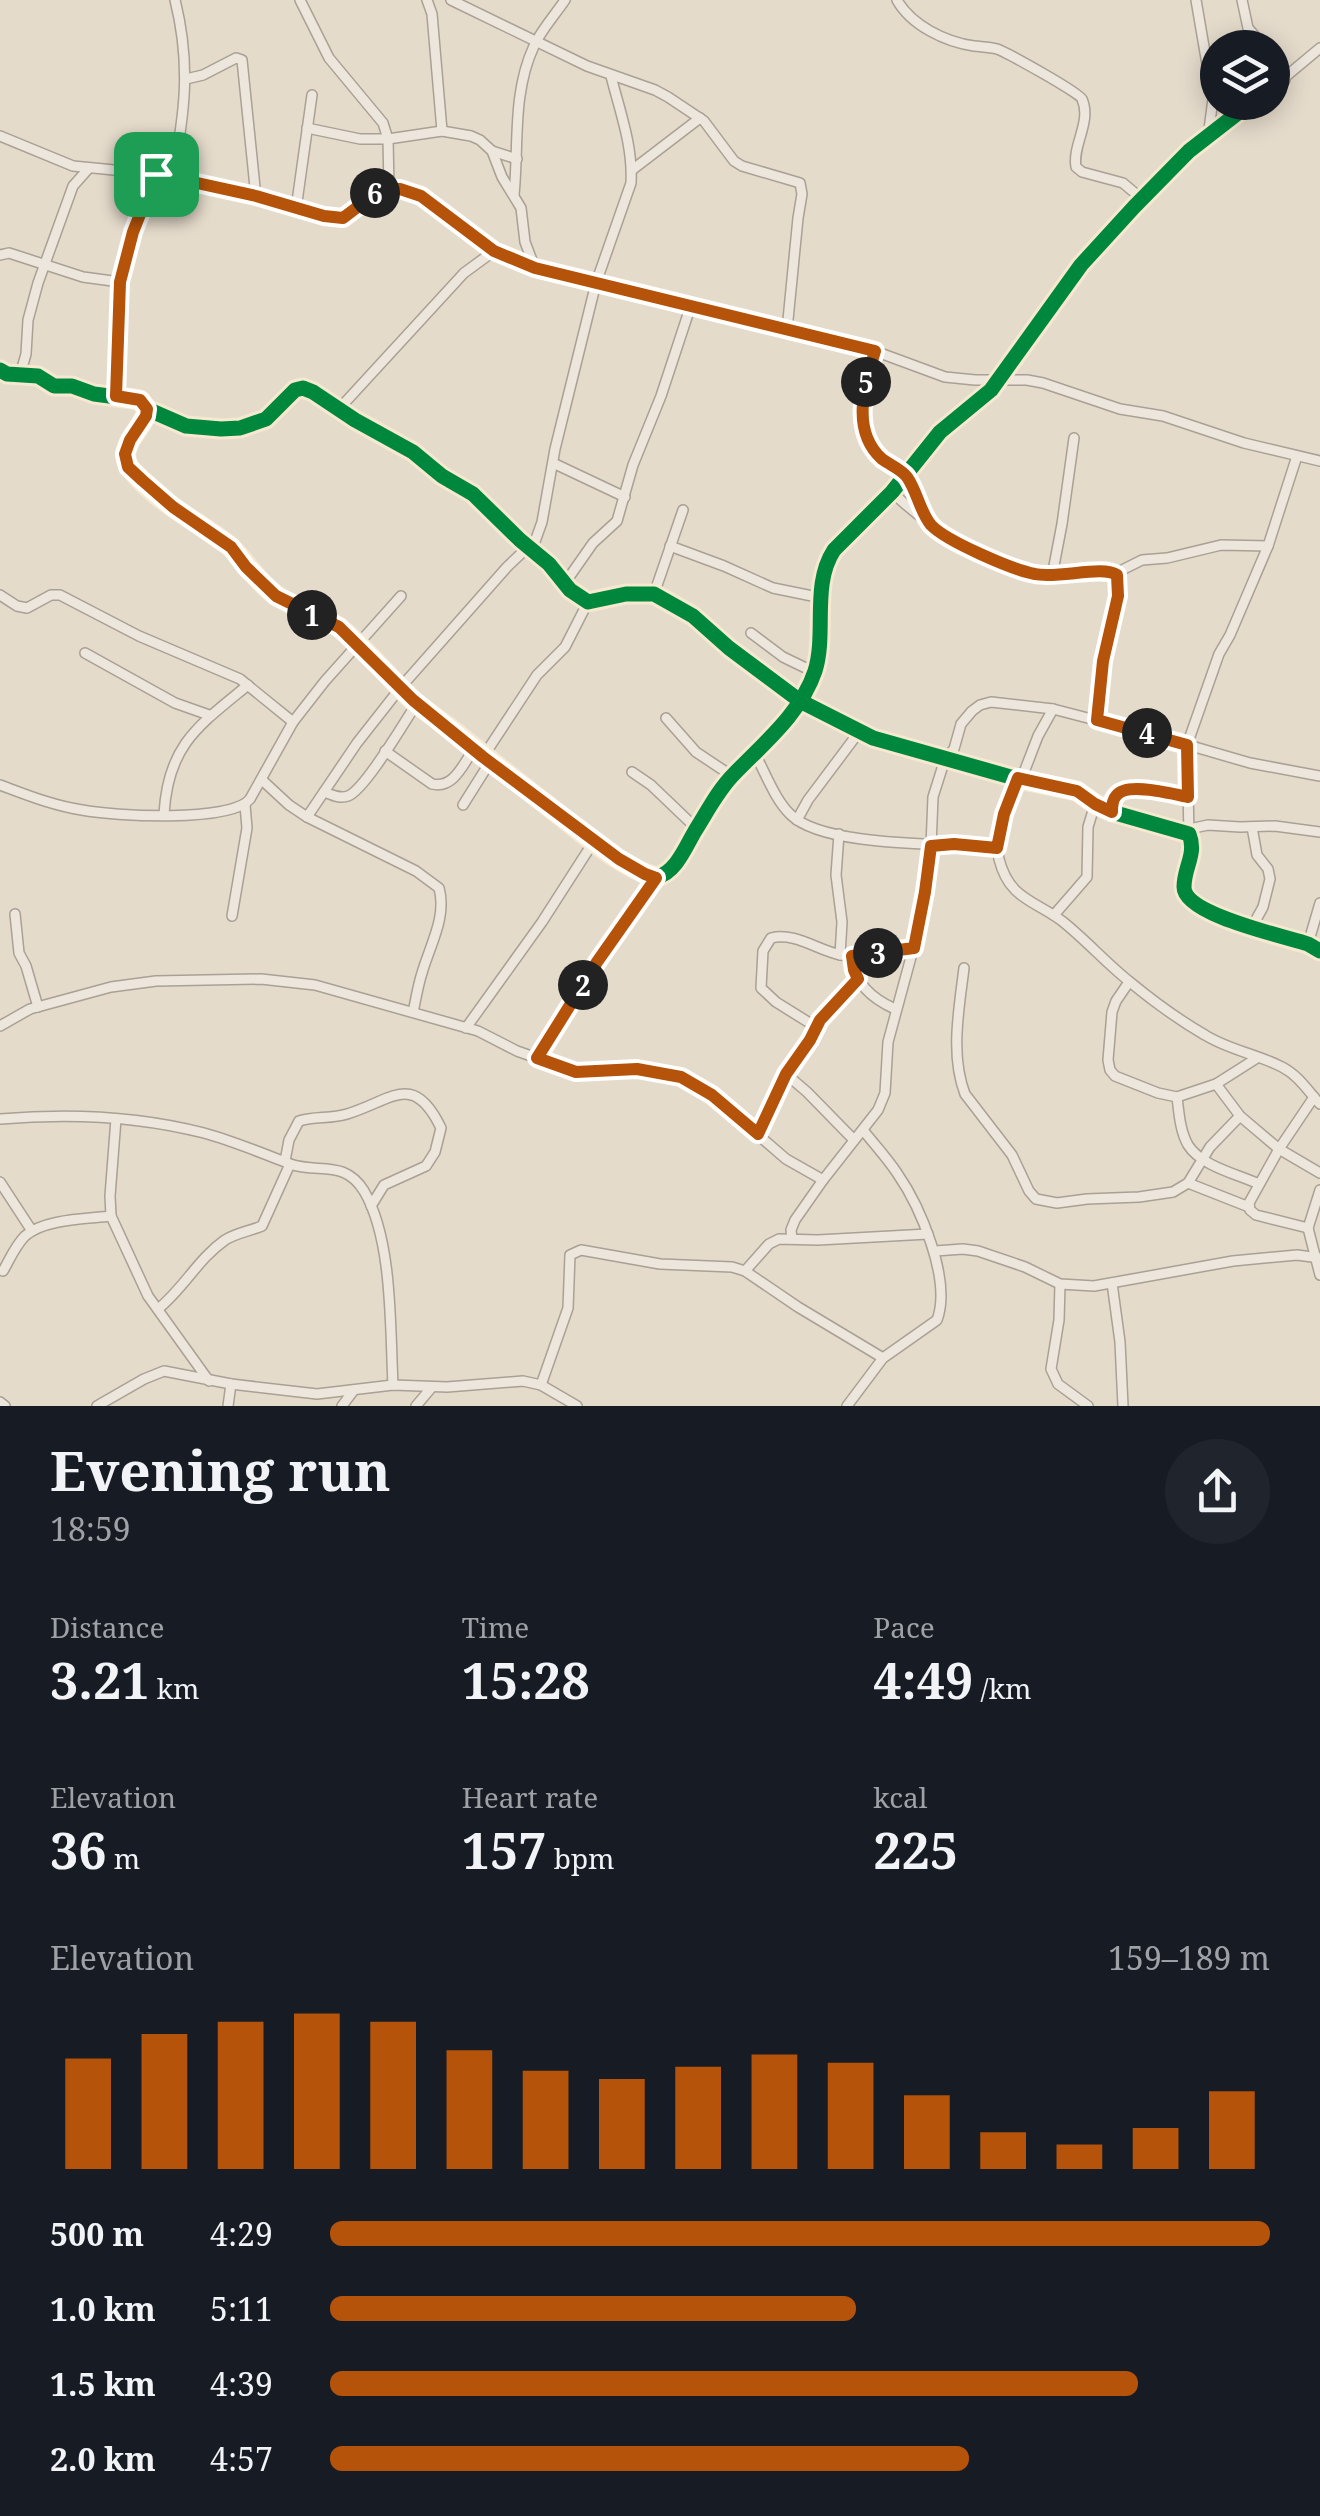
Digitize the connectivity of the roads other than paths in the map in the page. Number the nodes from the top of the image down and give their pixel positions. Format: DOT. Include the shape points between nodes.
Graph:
graph roads {
  1 [pos="175,0"];
  2 [pos="300,0"];
  3 [pos="427,0"];
  4 [pos="451,0"];
  5 [pos="565,0"];
  6 [pos="897,0"];
  7 [pos="1196,0"];
  8 [pos="1242,0"];
  9 [pos="1250,30"];
  10 [pos="536,41"];
  11 [pos="1320,48"];
  12 [pos="1290,75"];
  13 [pos="611,76"];
  14 [pos="186,79"];
  15 [pos="312,95"];
  16 [pos="700,118"];
  17 [pos="1229,120"];
  18 [pos="307,128"];
  19 [pos="442,132"];
  20 [pos="0,136"];
  21 [pos="1208,137"];
  22 [pos="388,139"];
  23 [pos="492,151"];
  24 [pos="518,160"];
  25 [pos="89,168"];
  26 [pos="632,170"];
  27 [pos="156,174"];
  28 [pos="172,178"];
  29 [pos="388,188"];
  30 [pos="256,196"];
  31 [pos="514,197"];
  32 [pos="1142,199"];
  33 [pos="296,209"];
  34 [pos="494,251"];
  35 [pos="0,254"];
  36 [pos="45,265"];
  37 [pos="535,268"];
  38 [pos="120,282"];
  39 [pos="596,283"];
  40 [pos="691,305"];
  41 [pos="786,330"];
  42 [pos="875,351"];
  43 [pos="0,370"];
  44 [pos="20,375"];
  45 [pos="1000,378"];
  46 [pos="116,396"];
  47 [pos="147,409"];
  48 [pos="339,409"];
  49 [pos="1074,438"];
  50 [pos="1297,456"];
  51 [pos="1320,461"];
  52 [pos="553,463"];
  53 [pos="906,475"];
  54 [pos="892,492"];
  55 [pos="625,497"];
  56 [pos="683,510"];
  57 [pos="931,524"];
  58 [pos="670,546"];
  59 [pos="1268,546"];
  60 [pos="530,548"];
  61 [pos="1116,573"];
  62 [pos="1052,576"];
  63 [pos="565,583"];
  64 [pos="654,594"];
  65 [pos="0,595"];
  66 [pos="401,596"];
  67 [pos="822,598"];
  68 [pos="588,602"];
  69 [pos="751,633"];
  70 [pos="358,644"];
  71 [pos="84,653"];
  72 [pos="814,672"];
  73 [pos="248,685"];
  74 [pos="400,687"];
  75 [pos="800,702"];
  76 [pos="417,703"];
  77 [pos="1054,709"];
  78 [pos="209,715"];
  79 [pos="666,718"];
  80 [pos="1097,720"];
  81 [pos="293,722"];
  82 [pos="860,732"];
  83 [pos="1187,745"];
  84 [pos="474,749"];
  85 [pos="385,750"];
  86 [pos="755,754"];
  87 [pos="487,759"];
  88 [pos="945,759"];
  89 [pos="632,772"];
  90 [pos="732,776"];
  91 [pos="1320,776"];
  92 [pos="1020,779"];
  93 [pos="262,780"];
  94 [pos="0,785"];
  95 [pos="324,792"];
  96 [pos="1188,797"];
  97 [pos="463,804"];
  98 [pos="1095,804"];
  99 [pos="245,805"];
  100 [pos="1112,812"];
  101 [pos="164,814"];
  102 [pos="308,817"];
  103 [pos="797,820"];
  104 [pos="1252,828"];
  105 [pos="697,829"];
  106 [pos="1189,831"];
  107 [pos="1320,832"];
  108 [pos="839,834"];
  109 [pos="594,841"];
  110 [pos="931,846"];
  111 [pos="997,848"];
  112 [pos="656,878"];
  113 [pos="1320,902"];
  114 [pos="14,914"];
  115 [pos="1054,915"];
  116 [pos="232,916"];
  117 [pos="1252,927"];
  118 [pos="1308,944"];
  119 [pos="914,948"];
  120 [pos="1320,951"];
  121 [pos="840,954"];
  122 [pos="852,956"];
  123 [pos="964,968"];
  124 [pos="858,979"];
  125 [pos="1129,982"];
  126 [pos="38,1006"];
  127 [pos="896,1009"];
  128 [pos="413,1012"];
  129 [pos="0,1026"];
  130 [pos="816,1027"];
  131 [pos="466,1028"];
  132 [pos="537,1058"];
  133 [pos="1257,1058"];
  134 [pos="786,1074"];
  135 [pos="1216,1084"];
  136 [pos="1177,1097"];
  137 [pos="1317,1101"];
  138 [pos="1240,1116"];
  139 [pos="0,1119"];
  140 [pos="116,1119"];
  141 [pos="863,1130"];
  142 [pos="758,1134"];
  143 [pos="854,1140"];
  144 [pos="1279,1149"];
  145 [pos="1204,1160"];
  146 [pos="288,1162"];
  147 [pos="1320,1173"];
  148 [pos="822,1180"];
  149 [pos="0,1182"];
  150 [pos="1188,1184"];
  151 [pos="1259,1184"];
  152 [pos="1320,1190"];
  153 [pos="370,1206"];
  154 [pos="1249,1208"];
  155 [pos="111,1216"];
  156 [pos="1308,1228"];
  157 [pos="32,1231"];
  158 [pos="928,1234"];
  159 [pos="792,1239"];
  160 [pos="935,1251"];
  161 [pos="1318,1258"];
  162 [pos="3,1270"];
  163 [pos="745,1270"];
  164 [pos="1320,1275"];
  165 [pos="1112,1283"];
  166 [pos="1060,1284"];
  167 [pos="158,1309"];
  168 [pos="883,1358"];
  169 [pos="209,1381"];
  170 [pos="232,1384"];
  171 [pos="393,1385"];
  172 [pos="541,1385"];
  173 [pos="432,1387"];
  174 [pos="354,1390"];
  175 [pos="295,1392"];
  176 [pos="97,1406"];
  177 [pos="228,1406"];
  178 [pos="292,1406"];
  179 [pos="342,1406"];
  180 [pos="416,1406"];
  181 [pos="577,1406"];
  182 [pos="847,1406"];
  183 [pos="1088,1406"];
  184 [pos="1123,1406"];
  1 -- 14 [label="street"];
  2 -- 22 [label="street" via="329,58 376,112"];
  3 -- 19 [label="street"];
  4 -- 10 [label="street"];
  5 -- 10 [label="street"];
  6 -- 32 [label="street" via="942,37 1005,52 1076,90 1085,120 1076,167 1123,183"];
  7 -- 21 [label="street" via="1213,99"];
  8 -- 9 [label="street"];
  10 -- 13 [label="street"];
  10 -- 24 [label="street" via="520,91"];
  11 -- 12 [label="street"];
  13 -- 16 [label="street" via="655,90"];
  13 -- 26 [label="street"];
  14 -- 28 [label="street"];
  14 -- 30 [label="street" via="242,60"];
  15 -- 18 [label="street"];
  16 -- 26 [label="street"];
  16 -- 41 [label="street" via="734,161 802,186"];
  17 -- 21 [label="street"];
  18 -- 22 [label="street"];
  18 -- 33 [label="street"];
  19 -- 22 [label="street"];
  19 -- 23 [label="street" via="471,136"];
  20 -- 25 [label="street"];
  21 -- 32 [label="street"];
  22 -- 29 [label="street"];
  23 -- 24 [label="street"];
  23 -- 31 [label="street"];
  24 -- 31 [label="street"];
  25 -- 27 [label="street"];
  25 -- 36 [label="street" via="73,186"];
  26 -- 39 [label="street"];
  27 -- 28 [label="street"];
  27 -- 38 [label="street"];
  28 -- 30 [label="street"];
  29 -- 33 [label="street" via="343,218"];
  29 -- 34 [label="street" via="421,196"];
  30 -- 33 [label="street"];
  31 -- 37 [label="street"];
  32 -- 45 [label="street" via="1080,265"];
  34 -- 37 [label="street"];
  34 -- 48 [label="street" via="464,273"];
  35 -- 36 [label="street"];
  36 -- 38 [label="street"];
  36 -- 44 [label="street"];
  37 -- 39 [label="street"];
  38 -- 46 [label="street"];
  39 -- 40 [label="street"];
  39 -- 52 [label="street"];
  40 -- 41 [label="street"];
  40 -- 55 [label="street"];
  41 -- 42 [label="street"];
  42 -- 45 [label="street" via="945,377"];
  42 -- 53 [label="street" via="862,423 881,458"];
  43 -- 44 [label="street"];
  44 -- 46 [label="street"];
  45 -- 50 [label="street" via="1043,383"];
  45 -- 53 [label="street" via="940,432"];
  46 -- 47 [label="street" via="140,400"];
  47 -- 48 [label="street" via="186,426 240,428 266,419 299,388"];
  47 -- 70 [label="street" via="126,446 128,467 231,547 276,596 339,627"];
  48 -- 60 [label="street" via="474,494"];
  49 -- 62 [label="street"];
  50 -- 51 [label="street"];
  50 -- 59 [label="street"];
  52 -- 55 [label="street"];
  52 -- 60 [label="street"];
  53 -- 54 [label="street"];
  53 -- 57 [label="street"];
  54 -- 57 [label="street"];
  54 -- 67 [label="street" via="828,559"];
  55 -- 63 [label="street" via="616,520"];
  56 -- 58 [label="street"];
  57 -- 62 [label="street" via="1009,566"];
  58 -- 64 [label="street"];
  58 -- 67 [label="street" via="773,588"];
  59 -- 61 [label="street" via="1221,545 1142,560"];
  59 -- 83 [label="street" via="1218,654"];
  60 -- 63 [label="street"];
  60 -- 74 [label="street"];
  61 -- 62 [label="street"];
  61 -- 80 [label="street"];
  63 -- 68 [label="street"];
  64 -- 68 [label="street"];
  64 -- 75 [label="street" via="693,616"];
  65 -- 73 [label="street" via="27,608 60,595"];
  66 -- 70 [label="street"];
  67 -- 72 [label="street"];
  68 -- 87 [label="street" via="565,647 537,675"];
  69 -- 72 [label="street"];
  70 -- 74 [label="street"];
  70 -- 81 [label="street"];
  71 -- 78 [label="street"];
  72 -- 75 [label="street"];
  73 -- 78 [label="street"];
  73 -- 81 [label="street"];
  74 -- 76 [label="street"];
  74 -- 95 [label="street"];
  75 -- 82 [label="street"];
  75 -- 86 [label="street"];
  76 -- 84 [label="street"];
  76 -- 85 [label="street"];
  77 -- 80 [label="street"];
  77 -- 88 [label="street" via="980,705 965,717"];
  77 -- 92 [label="street"];
  78 -- 101 [label="street" via="172,768"];
  79 -- 90 [label="street" via="696,752"];
  80 -- 83 [label="street"];
  81 -- 93 [label="street"];
  82 -- 88 [label="street"];
  82 -- 103 [label="street"];
  83 -- 91 [label="street"];
  83 -- 96 [label="street"];
  84 -- 85 [label="street" via="441,786"];
  84 -- 87 [label="street"];
  85 -- 95 [label="street" via="352,795"];
  86 -- 90 [label="street"];
  86 -- 103 [label="street"];
  87 -- 97 [label="street"];
  87 -- 109 [label="street"];
  88 -- 92 [label="street"];
  88 -- 110 [label="street"];
  89 -- 105 [label="street"];
  90 -- 105 [label="street"];
  92 -- 98 [label="street" via="1077,791"];
  92 -- 111 [label="street"];
  93 -- 99 [label="street"];
  93 -- 102 [label="street"];
  94 -- 101 [label="street" via="82,810"];
  95 -- 102 [label="street"];
  96 -- 100 [label="street" via="1127,789 1115,796"];
  96 -- 106 [label="street"];
  98 -- 100 [label="street"];
  98 -- 115 [label="street" via="1087,877"];
  99 -- 101 [label="street"];
  99 -- 116 [label="street"];
  100 -- 106 [label="street"];
  102 -- 128 [label="street" via="440,888 435,940"];
  103 -- 108 [label="street"];
  104 -- 106 [label="street" via="1208,825"];
  104 -- 107 [label="street"];
  104 -- 117 [label="street" via="1270,878"];
  105 -- 112 [label="street" via="671,870"];
  106 -- 117 [label="street" via="1188,899"];
  108 -- 110 [label="street"];
  108 -- 121 [label="street"];
  109 -- 112 [label="street"];
  109 -- 131 [label="street"];
  110 -- 111 [label="street"];
  110 -- 119 [label="street"];
  111 -- 115 [label="street" via="1016,892"];
  112 -- 132 [label="street"];
  113 -- 118 [label="street"];
  114 -- 126 [label="street"];
  115 -- 125 [label="street"];
  117 -- 118 [label="street"];
  118 -- 120 [label="street"];
  119 -- 122 [label="street"];
  119 -- 127 [label="street"];
  121 -- 122 [label="street"];
  121 -- 130 [label="street" via="785,936 771,938 763,951 761,988"];
  122 -- 124 [label="street"];
  123 -- 150 [label="street" via="956,1054 961,1085 1036,1200 1158,1195"];
  124 -- 127 [label="street" via="870,995"];
  124 -- 130 [label="street"];
  125 -- 133 [label="street" via="1206,1036"];
  125 -- 136 [label="street" via="1112,1012 1110,1070"];
  126 -- 128 [label="street" via="111,987 261,979 315,984"];
  126 -- 129 [label="street"];
  127 -- 141 [label="street" via="884,1097"];
  128 -- 131 [label="street"];
  130 -- 134 [label="street"];
  131 -- 132 [label="street"];
  132 -- 142 [label="street" via="576,1072 637,1069 681,1077"];
  133 -- 135 [label="street"];
  133 -- 137 [label="street" via="1294,1074"];
  134 -- 142 [label="street"];
  134 -- 143 [label="street"];
  135 -- 136 [label="street"];
  135 -- 138 [label="street"];
  136 -- 145 [label="street" via="1186,1140"];
  137 -- 144 [label="street"];
  138 -- 144 [label="street"];
  138 -- 145 [label="street"];
  139 -- 140 [label="street"];
  140 -- 146 [label="street" via="208,1134"];
  140 -- 155 [label="street"];
  141 -- 143 [label="street"];
  141 -- 158 [label="street" via="896,1172"];
  142 -- 148 [label="street"];
  143 -- 148 [label="street"];
  144 -- 147 [label="street"];
  144 -- 151 [label="street"];
  145 -- 150 [label="street"];
  145 -- 151 [label="street"];
  146 -- 153 [label="street" via="347,1172"];
  146 -- 153 [label="street" via="299,1121 412,1094 441,1128 435,1152 426,1166 384,1184"];
  146 -- 167 [label="street" via="262,1226 222,1242"];
  148 -- 159 [label="street" via="795,1220"];
  149 -- 157 [label="street"];
  150 -- 154 [label="street"];
  151 -- 154 [label="street"];
  152 -- 156 [label="street"];
  153 -- 171 [label="street" via="386,1269"];
  154 -- 156 [label="street"];
  155 -- 157 [label="street"];
  155 -- 167 [label="street"];
  156 -- 161 [label="street"];
  157 -- 162 [label="street"];
  158 -- 159 [label="street"];
  158 -- 160 [label="street"];
  159 -- 163 [label="street" via="769,1244"];
  160 -- 166 [label="street" via="994,1255"];
  160 -- 168 [label="street" via="939,1315"];
  161 -- 164 [label="street"];
  161 -- 165 [label="street" via="1233,1261"];
  163 -- 168 [label="street"];
  163 -- 172 [label="street" via="574,1252 568,1308"];
  165 -- 166 [label="street"];
  165 -- 184 [label="street"];
  166 -- 183 [label="street" via="1051,1370 1058,1384"];
  167 -- 169 [label="street"];
  168 -- 182 [label="street"];
  169 -- 170 [label="street"];
  169 -- 176 [label="street" via="164,1371"];
  170 -- 175 [label="street"];
  170 -- 177 [label="street"];
  171 -- 173 [label="street"];
  171 -- 174 [label="street"];
  172 -- 173 [label="street"];
  172 -- 181 [label="street"];
  173 -- 180 [label="street"];
  174 -- 175 [label="street"];
  174 -- 179 [label="street"];
  175 -- 178 [label="street"];
}
